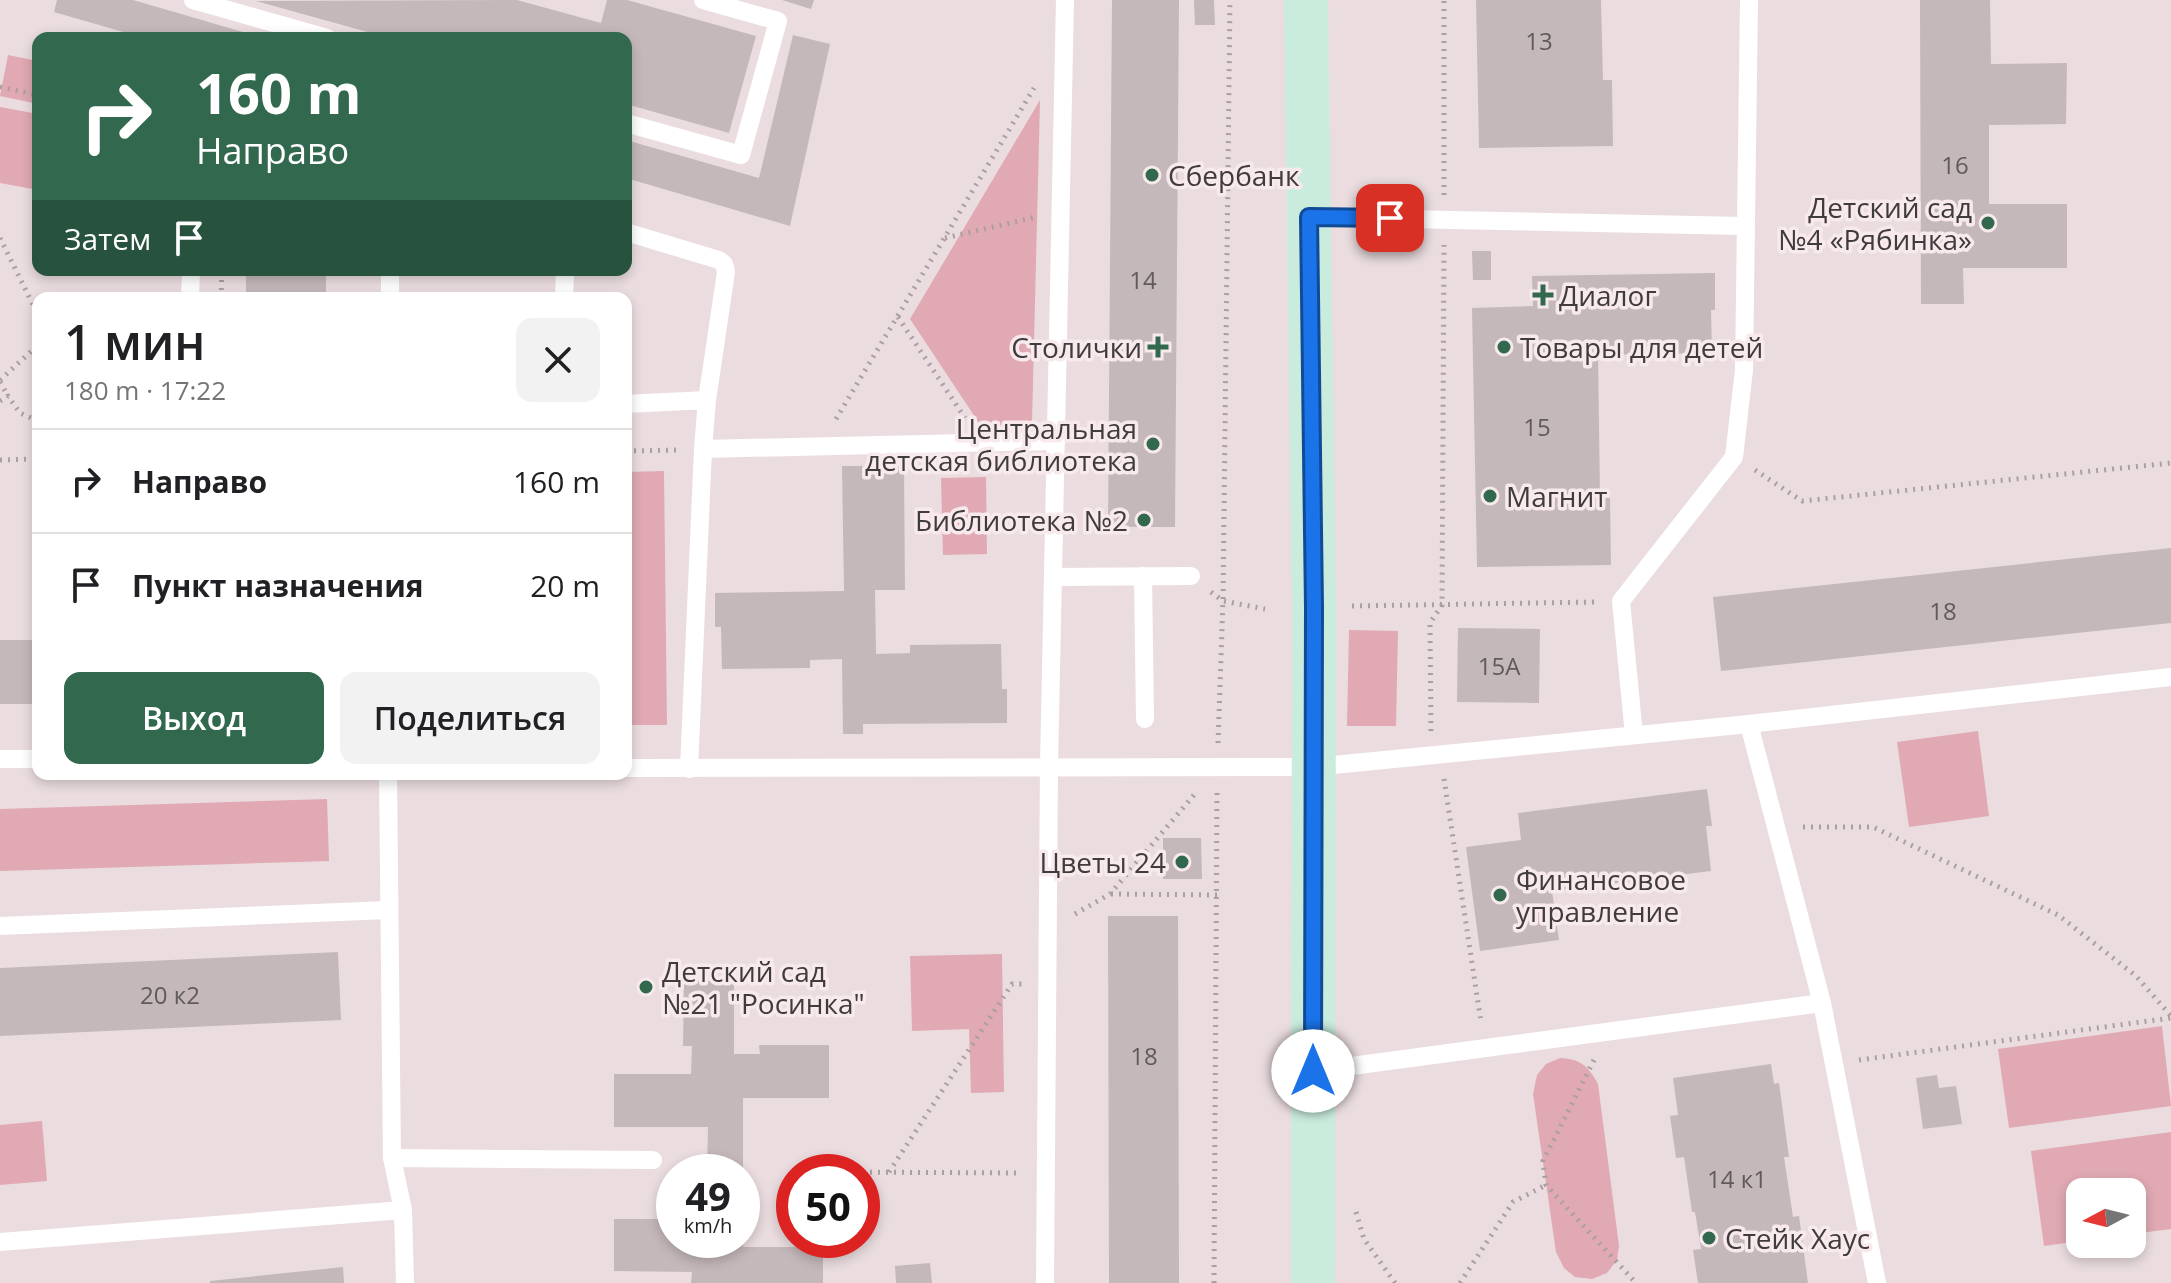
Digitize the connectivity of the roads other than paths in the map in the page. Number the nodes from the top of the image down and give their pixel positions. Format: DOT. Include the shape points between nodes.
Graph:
graph roads {
  1 [pos="193,0"];
  2 [pos="703,0"];
  3 [pos="1065,0"];
  4 [pos="1306,0"];
  5 [pos="1749,0"];
  6 [pos="306,32"];
  7 [pos="632,125"];
  8 [pos="1309,217"];
  9 [pos="1744,226"];
  10 [pos="632,234"];
  11 [pos="707,400"];
  12 [pos="632,404"];
  13 [pos="1056,441"];
  14 [pos="703,449"];
  15 [pos="1143,576"];
  16 [pos="1191,576"];
  17 [pos="1054,577"];
  18 [pos="2171,677"];
  19 [pos="1145,719"];
  20 [pos="1749,724"];
  21 [pos="1634,735"];
  22 [pos="0,759"];
  23 [pos="32,759"];
  24 [pos="1049,766"];
  25 [pos="1313,767"];
  26 [pos="632,768"];
  27 [pos="689,769"];
  28 [pos="388,780"];
  29 [pos="388,910"];
  30 [pos="0,926"];
  31 [pos="1822,1003"];
  32 [pos="1313,1071"];
  33 [pos="392,1158"];
  34 [pos="653,1160"];
  35 [pos="403,1210"];
  36 [pos="0,1242"];
  37 [pos="1315,1282"];
  38 [pos="405,1283"];
  39 [pos="1045,1283"];
  40 [pos="1877,1283"];
  1 -- 6 [label="lane"];
  2 -- 7 [label="lane" via="778,21 741,155"];
  3 -- 13 [label="lane"];
  4 -- 8 [label="main road"];
  5 -- 9 [label="lane"];
  8 -- 9 [label="lane"];
  8 -- 25 [label="main road"];
  9 -- 21 [label="lane" via="1744,370 1734,457 1621,601"];
  10 -- 11 [label="lane" via="724,264"];
  11 -- 12 [label="lane"];
  11 -- 14 [label="lane"];
  13 -- 14 [label="lane"];
  13 -- 17 [label="lane"];
  14 -- 27 [label="lane"];
  15 -- 16 [label="lane"];
  15 -- 17 [label="lane"];
  15 -- 19 [label="lane"];
  17 -- 24 [label="lane"];
  18 -- 20 [label="lane"];
  20 -- 21 [label="lane"];
  20 -- 31 [label="lane"];
  21 -- 25 [label="lane"];
  22 -- 23 [label="lane"];
  24 -- 25 [label="lane"];
  24 -- 27 [label="lane"];
  24 -- 39 [label="lane"];
  25 -- 32 [label="main road"];
  26 -- 27 [label="lane"];
  28 -- 29 [label="lane"];
  29 -- 30 [label="lane"];
  29 -- 33 [label="lane"];
  31 -- 32 [label="lane"];
  31 -- 40 [label="lane"];
  32 -- 37 [label="main road"];
  33 -- 34 [label="lane"];
  33 -- 35 [label="lane"];
  35 -- 36 [label="lane"];
  35 -- 38 [label="lane"];
}
